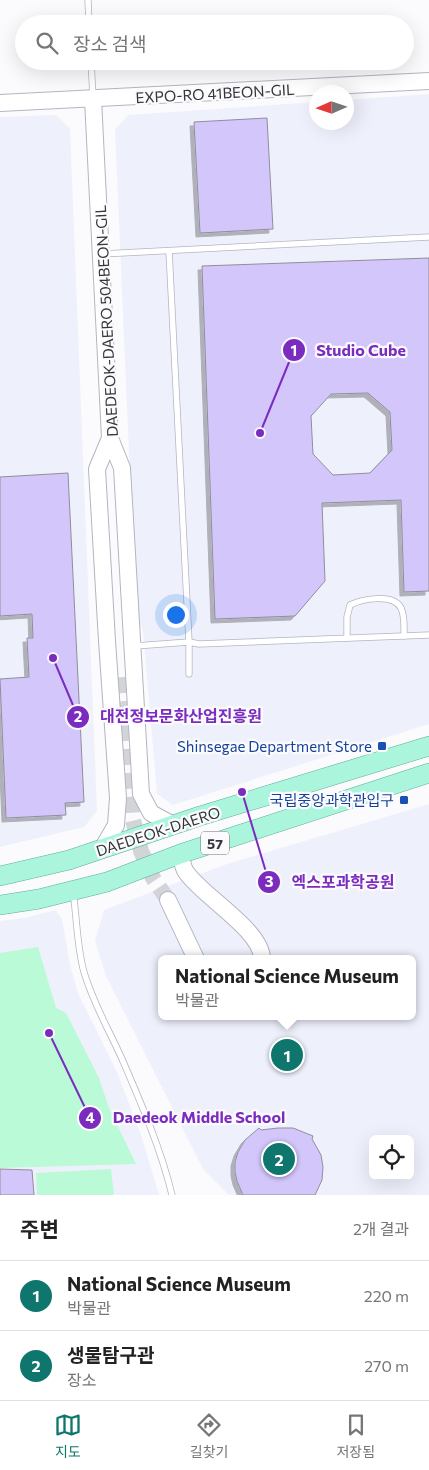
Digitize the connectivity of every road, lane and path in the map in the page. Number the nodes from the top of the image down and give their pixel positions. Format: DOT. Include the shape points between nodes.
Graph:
graph roads {
  1 [pos="88,0"];
  2 [pos="89,15"];
  3 [pos="91,70"];
  4 [pos="429,81"];
  5 [pos="93,99"];
  6 [pos="0,103"];
  7 [pos="429,237"];
  8 [pos="169,251"];
  9 [pos="102,254"];
  10 [pos="110,438"];
  11 [pos="429,635"];
  12 [pos="404,636"];
  13 [pos="348,638"];
  14 [pos="189,642"];
  15 [pos="133,646"];
  16 [pos="189,674"];
  17 [pos="130,681"];
  18 [pos="110,692"];
  19 [pos="429,746"];
  20 [pos="429,773"];
  21 [pos="173,825"];
  22 [pos="102,849"];
  23 [pos="180,854"];
  24 [pos="0,876"];
  25 [pos="73,890"];
  26 [pos="168,900"];
  27 [pos="0,905"];
  28 [pos="194,955"];
  29 [pos="261,955"];
  30 [pos="172,1195"];
  1 -- 2 [label="lane"];
  3 -- 5 [label="lane"];
  4 -- 5 [label="street, EXPO-RO 41BEON-GIL"];
  5 -- 6 [label="street, EXPO-RO 41BEON-GIL"];
  5 -- 9 [label="street, DAEDEOK-DAERO 504BEON-GIL"];
  7 -- 8 [label="lane"];
  8 -- 9 [label="lane"];
  8 -- 14 [label="lane"];
  9 -- 10 [label="street, DAEDEOK-DAERO 504BEON-GIL"];
  10 -- 15 [label="street, DAEDEOK-DAERO 504BEON-GIL" via="122,468"];
  10 -- 17 [label="street"];
  10 -- 18 [label="street" via="98,469"];
  11 -- 12 [label="lane"];
  12 -- 13 [label="lane"];
  12 -- 13 [label="lane" via="400,607 387,599 360,600 350,605"];
  13 -- 14 [label="lane"];
  14 -- 15 [label="lane"];
  14 -- 16 [label="lane"];
  15 -- 17 [label="street, DAEDEOK-DAERO 504BEON-GIL"];
  17 -- 18 [label="street" via="130,698 118,702"];
  17 -- 21 [label="street, DAEDEOK-DAERO 504BEON-GIL" via="141,794 151,814"];
  18 -- 22 [label="street" via="118,798 116,825"];
  19 -- 21 [label="main road, DAEDEOK-DAERO / 57"];
  20 -- 23 [label="main road, DAEDEOK-DAERO / 57"];
  21 -- 22 [label="main road, DAEDEOK-DAERO / 57"];
  22 -- 24 [label="main road, DAEDEOK-DAERO / 57"];
  23 -- 25 [label="main road, DAEDEOK-DAERO / 57" via="107,882"];
  23 -- 29 [label="street" via="185,871 251,933"];
  25 -- 27 [label="main road, DAEDEOK-DAERO / 57"];
  25 -- 30 [label="lane" via="84,970 98,1010 146,1118"];
  26 -- 28 [label="street"];
}
